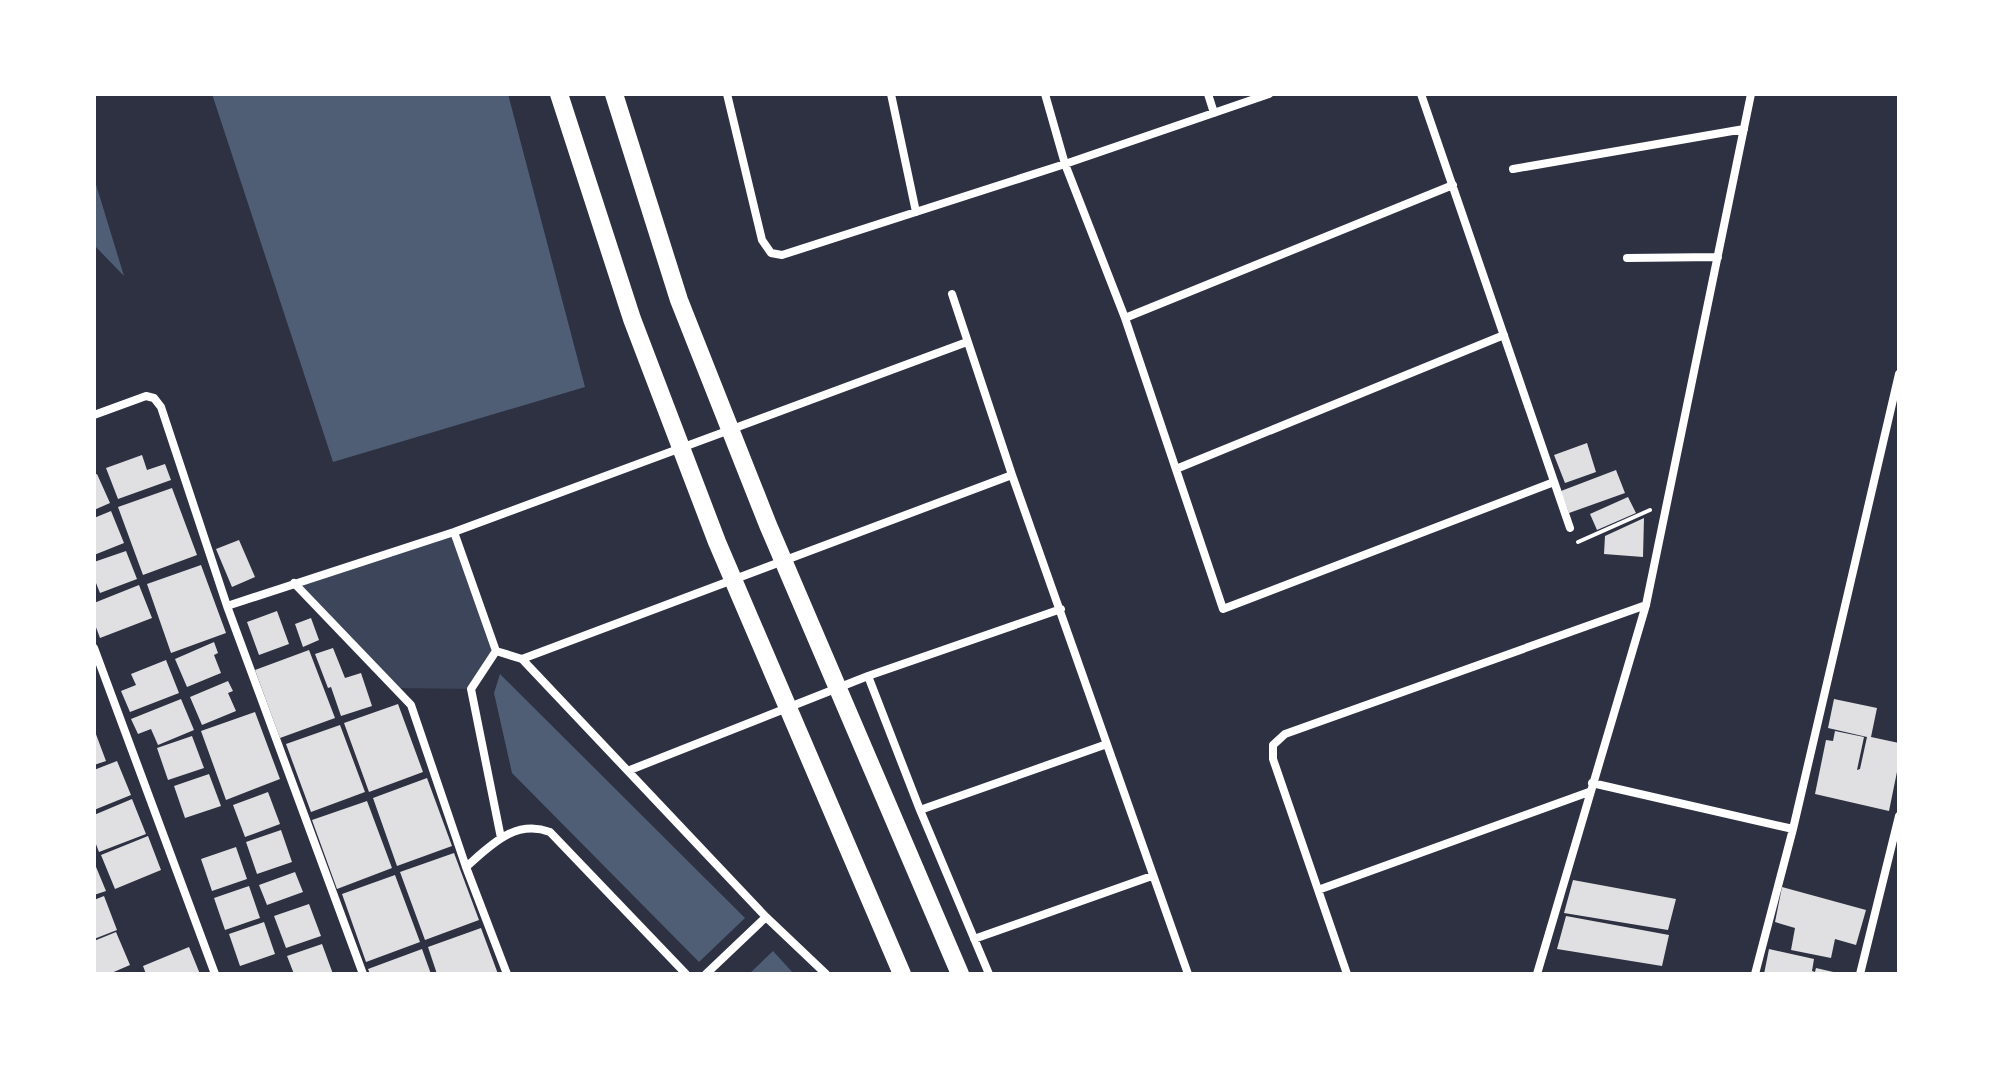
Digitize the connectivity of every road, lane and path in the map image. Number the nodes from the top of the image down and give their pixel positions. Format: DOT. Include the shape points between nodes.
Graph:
graph roads {
  1 [pos="559,94"];
  2 [pos="614,94"];
  3 [pos="727,94"];
  4 [pos="891,94"];
  5 [pos="1045,94"];
  6 [pos="1208,94"];
  7 [pos="1269,94"];
  8 [pos="1421,94"];
  9 [pos="1751,94"];
  10 [pos="1214,113"];
  11 [pos="1744,129"];
  12 [pos="1065,164"];
  13 [pos="1513,169"];
  14 [pos="1453,185"];
  15 [pos="916,212"];
  16 [pos="1718,257"];
  17 [pos="1627,258"];
  18 [pos="952,294"];
  19 [pos="1125,318"];
  20 [pos="1504,335"];
  21 [pos="967,342"];
  22 [pos="1899,374"];
  23 [pos="94,415"];
  24 [pos="1176,469"];
  25 [pos="1012,475"];
  26 [pos="1554,482"];
  27 [pos="1667,502"];
  28 [pos="1570,528"];
  29 [pos="454,532"];
  30 [pos="294,583"];
  31 [pos="1646,605"];
  32 [pos="227,606"];
  33 [pos="1061,609"];
  34 [pos="94,648"];
  35 [pos="496,651"];
  36 [pos="522,659"];
  37 [pos="868,676"];
  38 [pos="1107,744"];
  39 [pos="630,770"];
  40 [pos="1590,788"];
  41 [pos="920,810"];
  42 [pos="1899,816"];
  43 [pos="1793,829"];
  44 [pos="501,838"];
  45 [pos="466,867"];
  46 [pos="1152,876"];
  47 [pos="1318,890"];
  48 [pos="766,917"];
  49 [pos="974,939"];
  50 [pos="215,974"];
  51 [pos="363,974"];
  52 [pos="507,974"];
  53 [pos="686,974"];
  54 [pos="706,974"];
  55 [pos="826,974"];
  56 [pos="902,974"];
  57 [pos="960,974"];
  58 [pos="989,974"];
  59 [pos="1188,974"];
  60 [pos="1347,974"];
  61 [pos="1537,974"];
  62 [pos="1755,974"];
  63 [pos="1860,974"];
  1 -- 56 [label="highway" via="632,319 717,542"];
  2 -- 57 [label="highway" via="679,300 768,525"];
  3 -- 15 [label="street" via="762,240 771,253 782,255"];
  4 -- 15 [label="street"];
  5 -- 12 [label="street"];
  6 -- 10 [label="street"];
  7 -- 10 [label="street"];
  8 -- 14 [label="street"];
  9 -- 11 [label="street"];
  10 -- 12 [label="street"];
  11 -- 13 [label="street"];
  11 -- 16 [label="street"];
  12 -- 15 [label="street"];
  12 -- 19 [label="street"];
  14 -- 19 [label="street"];
  14 -- 20 [label="street"];
  16 -- 17 [label="street"];
  16 -- 27 [label="street"];
  18 -- 21 [label="street"];
  19 -- 24 [label="street"];
  20 -- 24 [label="street"];
  20 -- 26 [label="street"];
  21 -- 25 [label="street"];
  21 -- 29 [label="street"];
  22 -- 43 [label="street"];
  23 -- 32 [label="street" via="146,396 161,407"];
  24 -- 26 [label="street" via="1223,609"];
  25 -- 33 [label="street"];
  25 -- 36 [label="street"];
  26 -- 28 [label="street"];
  27 -- 28 [label="path" via="1574,543"];
  27 -- 31 [label="street"];
  29 -- 30 [label="street"];
  29 -- 35 [label="street"];
  30 -- 32 [label="street"];
  30 -- 45 [label="street" via="411,705"];
  31 -- 40 [label="street"];
  31 -- 47 [label="street" via="1285,734 1273,745 1273,759"];
  32 -- 51 [label="street"];
  33 -- 37 [label="street"];
  33 -- 38 [label="street"];
  34 -- 50 [label="street"];
  35 -- 36 [label="street"];
  35 -- 44 [label="street" via="471,689"];
  36 -- 39 [label="street"];
  37 -- 39 [label="street"];
  37 -- 41 [label="street"];
  38 -- 41 [label="street"];
  38 -- 46 [label="street"];
  39 -- 48 [label="street"];
  40 -- 43 [label="street"];
  40 -- 47 [label="street"];
  40 -- 61 [label="street"];
  41 -- 49 [label="street"];
  42 -- 63 [label="street"];
  43 -- 62 [label="street"];
  44 -- 45 [label="street"];
  44 -- 53 [label="street" via="523,828 550,832"];
  45 -- 52 [label="street"];
  46 -- 49 [label="street"];
  46 -- 59 [label="street"];
  47 -- 60 [label="street"];
  48 -- 54 [label="street"];
  48 -- 55 [label="street"];
  49 -- 58 [label="street"];
}
